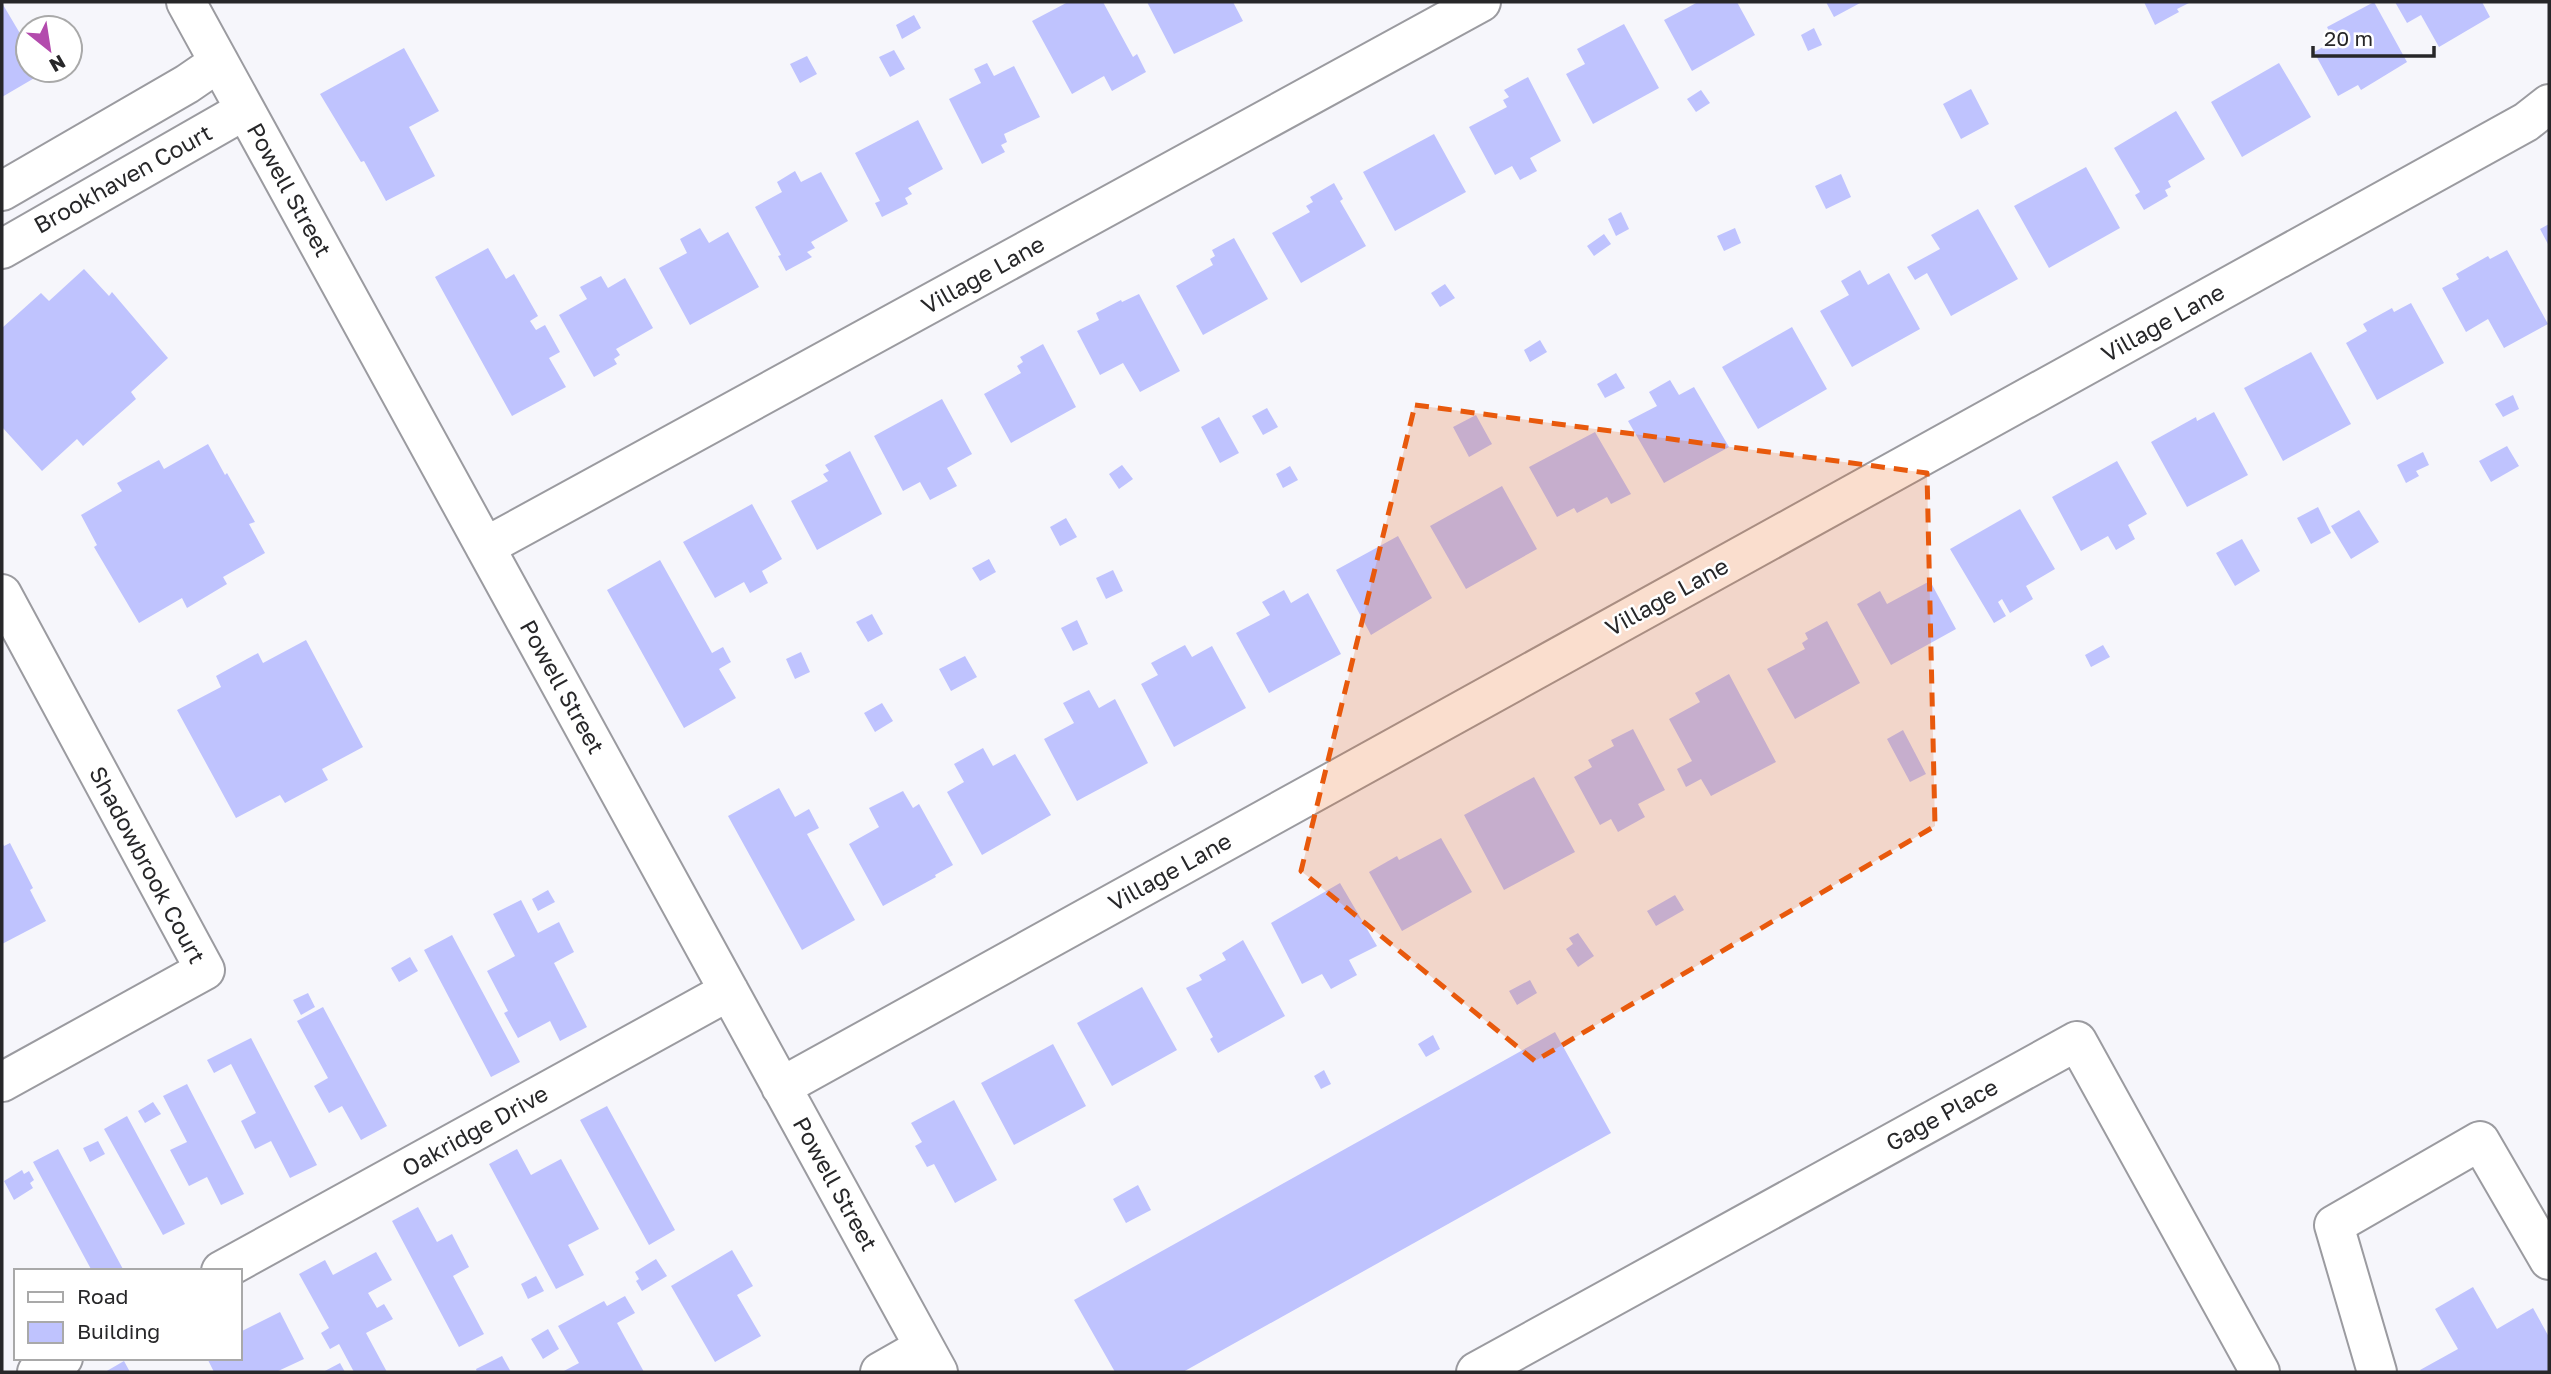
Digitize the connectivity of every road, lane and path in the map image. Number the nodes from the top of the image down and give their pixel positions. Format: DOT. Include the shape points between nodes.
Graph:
graph roads {
  1 [pos="186,2"];
  2 [pos="1481,2"];
  3 [pos="219,62"];
  4 [pos="2549,104"];
  5 [pos="245,110"];
  6 [pos="2,191"];
  7 [pos="2,249"];
  8 [pos="485,547"];
  9 [pos="2,594"];
  10 [pos="729,991"];
  11 [pos="2,1082"];
  12 [pos="781,1087"];
  13 [pos="2549,1261"];
  14 [pos="224,1269"];
  15 [pos="59,1360"];
  16 [pos="931,1360"];
  17 [pos="37,1372"];
  18 [pos="880,1372"];
  19 [pos="1476,1372"];
  20 [pos="2260,1372"];
  21 [pos="2377,1372"];
  1 -- 3 [label="street, Powell Street"];
  2 -- 8 [label="street, Village Lane"];
  3 -- 5 [label="street, Powell Street"];
  3 -- 6 [label="street"];
  4 -- 12 [label="street, Village Lane" via="2514,129"];
  5 -- 7 [label="street, Brookhaven Court"];
  5 -- 8 [label="street, Powell Street"];
  8 -- 10 [label="street, Powell Street"];
  9 -- 11 [label="street, Shadowbrook Court" via="205,970"];
  10 -- 12 [label="street, Powell Street"];
  10 -- 14 [label="street, Oakridge Drive"];
  12 -- 16 [label="street, Powell Street"];
  13 -- 21 [label="street" via="2480,1141 2334,1225"];
  15 -- 17 [label="street"];
  16 -- 18 [label="street"];
  19 -- 20 [label="street, Gage Place" via="2077,1041"];
}
